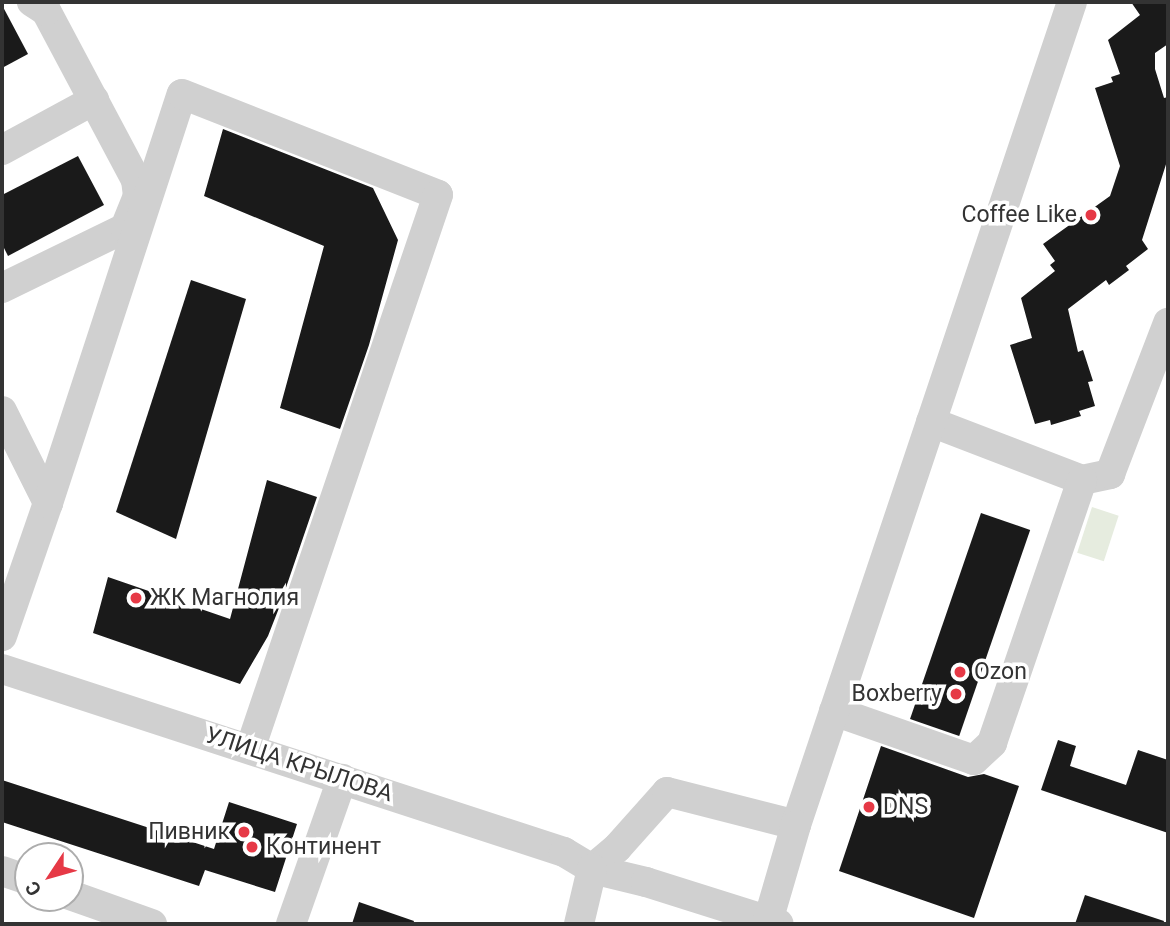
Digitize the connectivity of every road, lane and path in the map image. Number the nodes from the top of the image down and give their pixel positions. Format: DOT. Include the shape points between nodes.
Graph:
graph roads {
  1 [pos="33,2"];
  2 [pos="1072,2"];
  3 [pos="94,100"];
  4 [pos="2,150"];
  5 [pos="2,288"];
  6 [pos="1168,323"];
  7 [pos="2,411"];
  8 [pos="931,422"];
  9 [pos="1082,480"];
  10 [pos="48,503"];
  11 [pos="2,636"];
  12 [pos="2,669"];
  13 [pos="834,711"];
  14 [pos="250,749"];
  15 [pos="342,779"];
  16 [pos="796,825"];
  17 [pos="592,869"];
  18 [pos="84,900"];
  19 [pos="774,923"];
  20 [pos="152,924"];
  21 [pos="291,924"];
  22 [pos="579,924"];
  1 -- 3 [label="street" via="46,11"];
  2 -- 8 [label="street"];
  3 -- 4 [label="street"];
  3 -- 5 [label="street" via="136,180 133,214 114,235"];
  6 -- 9 [label="street" via="1110,474"];
  7 -- 10 [label="street"];
  8 -- 9 [label="street"];
  8 -- 13 [label="street"];
  9 -- 13 [label="street" via="992,744 974,760"];
  10 -- 11 [label="street"];
  10 -- 14 [label="street" via="183,94 438,195"];
  12 -- 14 [label="street, УЛИЦА КРЫЛОВА"];
  13 -- 16 [label="street"];
  14 -- 15 [label="street, УЛИЦА КРЫЛОВА"];
  15 -- 17 [label="street, УЛИЦА КРЫЛОВА" via="564,852"];
  15 -- 21 [label="street"];
  16 -- 17 [label="street" via="667,792"];
  16 -- 19 [label="street"];
  17 -- 19 [label="street, УЛИЦА КРЫЛОВА"];
  17 -- 22 [label="street"];
  18 -- 20 [label="street"];
}
